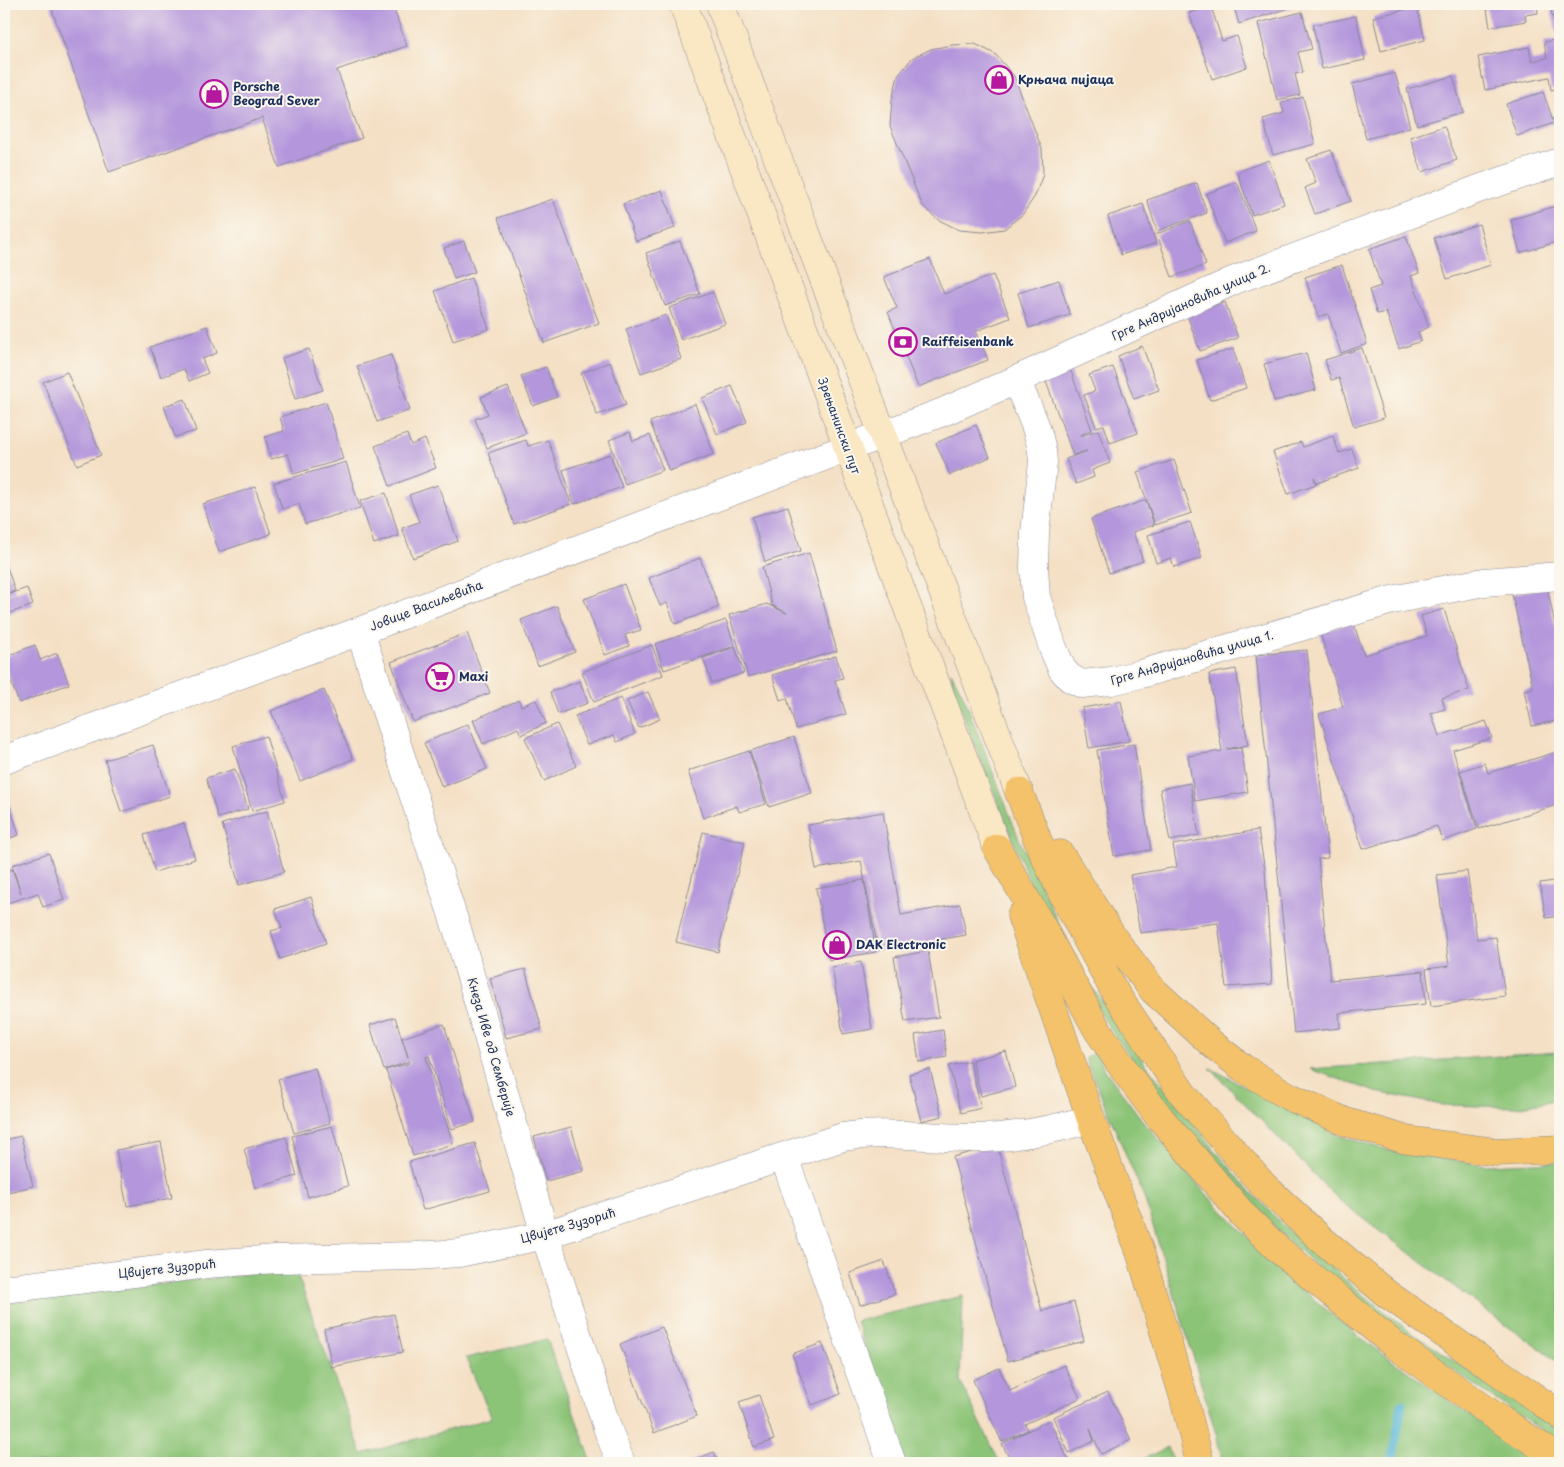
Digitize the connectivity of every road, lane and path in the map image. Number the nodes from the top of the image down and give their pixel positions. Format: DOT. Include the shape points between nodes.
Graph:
graph roads {
  1 [pos="683,4"];
  2 [pos="720,4"];
  3 [pos="1560,162"];
  4 [pos="1016,380"];
  5 [pos="882,434"];
  6 [pos="847,447"];
  7 [pos="1560,576"];
  8 [pos="360,631"];
  9 [pos="4,760"];
  10 [pos="1019,792"];
  11 [pos="997,848"];
  12 [pos="1091,1119"];
  13 [pos="1560,1149"];
  14 [pos="784,1157"];
  15 [pos="546,1235"];
  16 [pos="4,1289"];
  17 [pos="1560,1415"];
  18 [pos="1560,1460"];
  19 [pos="621,1463"];
  20 [pos="892,1463"];
  21 [pos="1200,1463"];
  1 -- 6 [label="main road, Зрењанински пут"];
  2 -- 5 [label="main road"];
  3 -- 4 [label="street, Грге Андријановића улица 2." via="1235,280"];
  4 -- 5 [label="street, Грге Андријановића улица 2."];
  4 -- 7 [label="street, Грге Андријановића улица 1." via="1043,451 1035,533 1036,597 1062,669 1082,684 1141,674 1392,600 1484,582"];
  5 -- 6 [label="street, Јовице Васиљевића"];
  5 -- 10 [label="main road"];
  6 -- 8 [label="street, Јовице Васиљевића"];
  6 -- 11 [label="main road, Зрењанински пут"];
  8 -- 9 [label="street, Јовице Васиљевића"];
  8 -- 15 [label="street, Кнеза Иве од Семберије" via="458,932"];
  10 -- 13 [label="main road" via="1114,939 1153,990 1212,1044 1244,1068 1288,1096 1346,1122 1406,1140 1496,1152"];
  10 -- 17 [label="main road" via="1044,854 1116,994 1183,1094 1265,1187 1321,1239 1387,1294"];
  11 -- 12 [label="main road"];
  11 -- 18 [label="main road" via="1097,1028 1127,1074 1244,1216 1278,1249 1392,1343"];
  12 -- 14 [label="street, Цвијете Зузорић" via="1005,1137 855,1135"];
  12 -- 21 [label="main road" via="1140,1252"];
  14 -- 15 [label="street, Цвијете Зузорић"];
  14 -- 20 [label="street"];
  15 -- 16 [label="street, Цвијете Зузорић" via="459,1253 207,1264"];
  15 -- 19 [label="street, Кнеза Иве од Семберије"];
}
